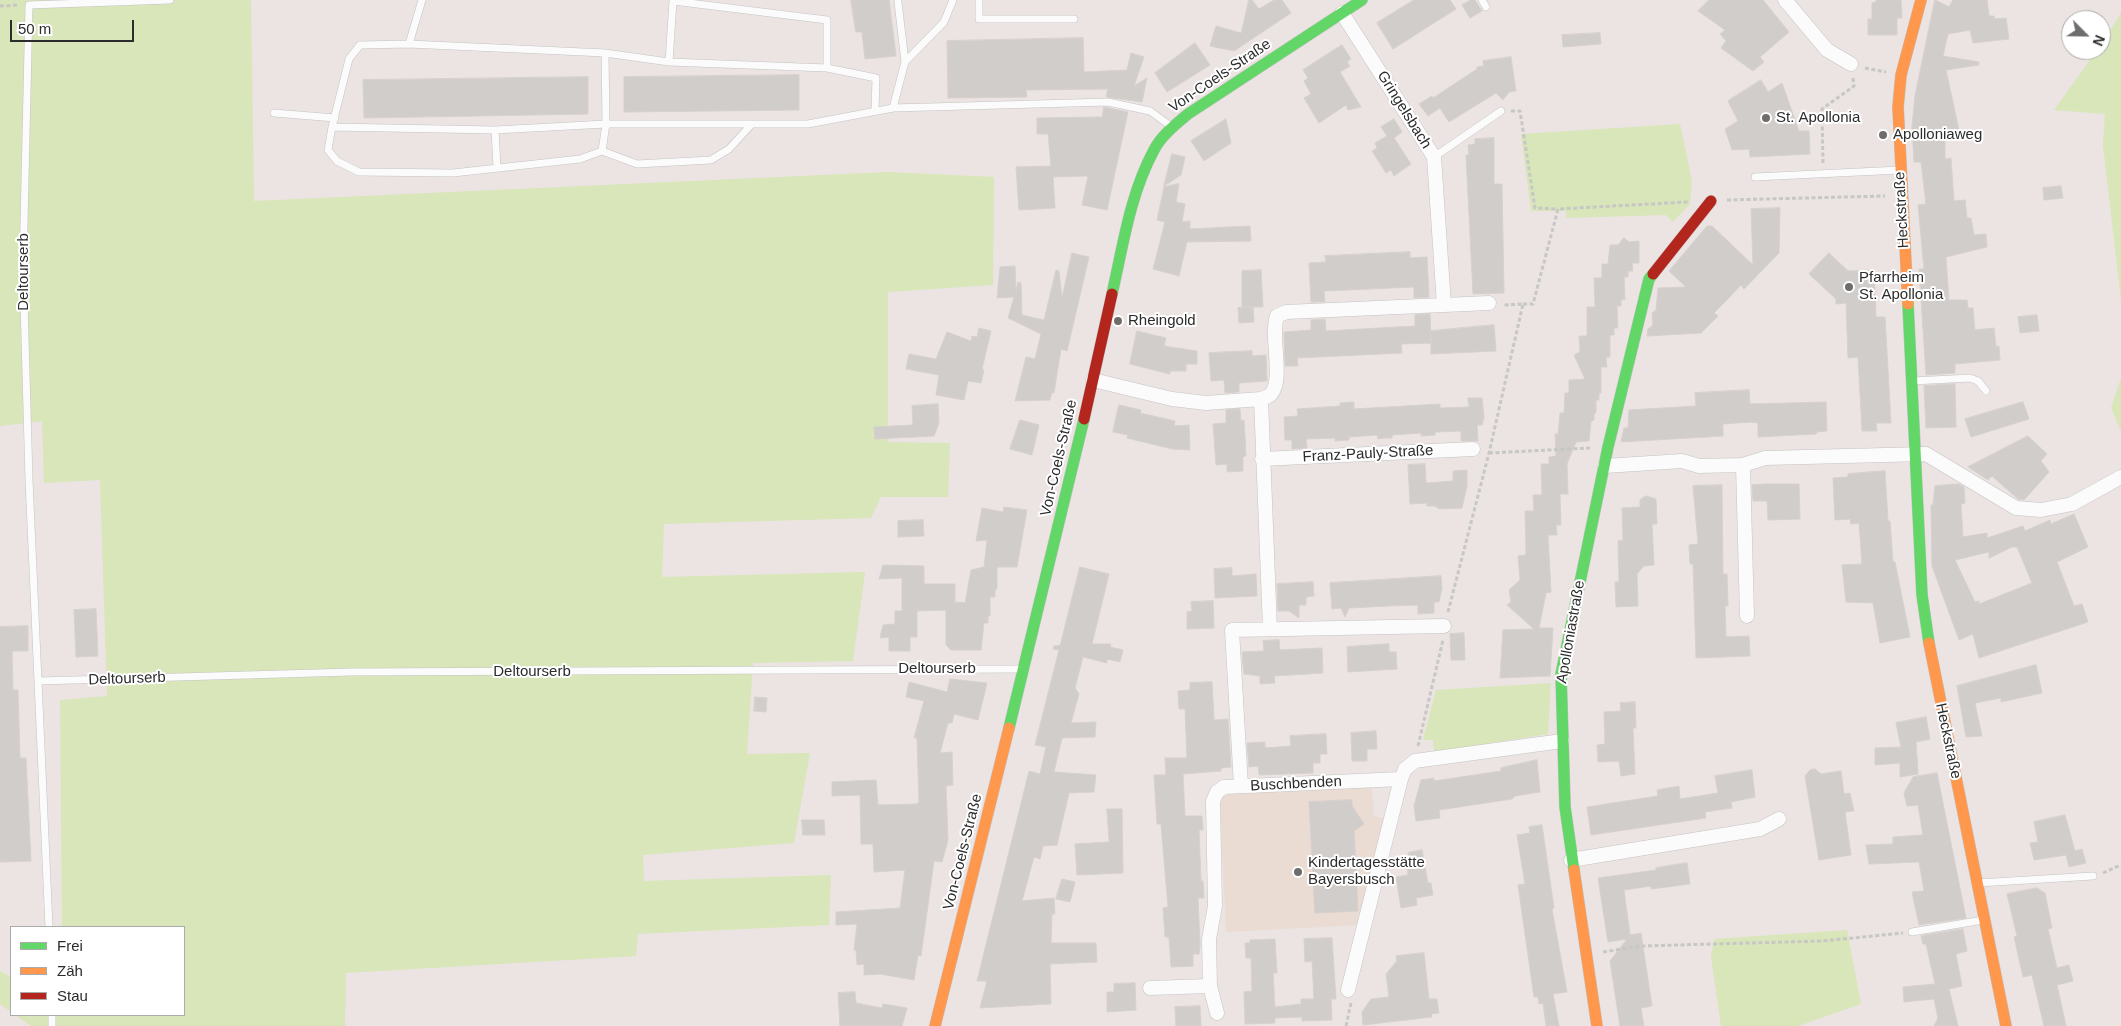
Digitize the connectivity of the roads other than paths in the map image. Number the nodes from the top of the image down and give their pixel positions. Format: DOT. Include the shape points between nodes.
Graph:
graph roads {
  1 [pos="170,0"];
  2 [pos="422,0"];
  3 [pos="953,0"];
  4 [pos="979,0"];
  5 [pos="1334,0"];
  6 [pos="1362,0"];
  7 [pos="1785,0"];
  8 [pos="1922,0"];
  9 [pos="671,1"];
  10 [pos="898,2"];
  11 [pos="1342,13"];
  12 [pos="1074,19"];
  13 [pos="409,44"];
  14 [pos="605,53"];
  15 [pos="669,62"];
  16 [pos="905,62"];
  17 [pos="1851,64"];
  18 [pos="827,68"];
  19 [pos="893,108"];
  20 [pos="875,111"];
  21 [pos="1500,111"];
  22 [pos="274,113"];
  23 [pos="335,118"];
  24 [pos="606,124"];
  25 [pos="332,126"];
  26 [pos="750,126"];
  27 [pos="1172,127"];
  28 [pos="494,130"];
  29 [pos="602,151"];
  30 [pos="1434,156"];
  31 [pos="497,167"];
  32 [pos="1900,170"];
  33 [pos="1755,177"];
  34 [pos="1712,201"];
  35 [pos="1489,303"];
  36 [pos="1444,305"];
  37 [pos="1093,380"];
  38 [pos="1911,382"];
  39 [pos="1986,391"];
  40 [pos="1261,399"];
  41 [pos="1473,449"];
  42 [pos="1914,454"];
  43 [pos="1262,459"];
  44 [pos="1743,465"];
  45 [pos="1605,466"];
  46 [pos="2121,477"];
  47 [pos="1747,616"];
  48 [pos="1444,626"];
  49 [pos="1270,629"];
  50 [pos="1024,669"];
  51 [pos="39,681"];
  52 [pos="1562,742"];
  53 [pos="1401,779"];
  54 [pos="1241,786"];
  55 [pos="1779,819"];
  56 [pos="1571,860"];
  57 [pos="2093,876"];
  58 [pos="1978,883"];
  59 [pos="1985,920"];
  60 [pos="49,926"];
  61 [pos="1912,932"];
  62 [pos="1210,986"];
  63 [pos="1150,988"];
  64 [pos="1348,990"];
  65 [pos="1218,1013"];
  66 [pos="935,1026"];
  67 [pos="1597,1026"];
  68 [pos="2006,1026"];
  1 -- 51 [label="lane, Deltourserb" via="29,5 23,267"];
  2 -- 13 [label="lane"];
  3 -- 16 [label="lane" via="944,22"];
  4 -- 12 [label="lane" via="979,19"];
  5 -- 11 [label="main road"];
  6 -- 11 [label="main road, Von-Coels-Straße"];
  7 -- 17 [label="street" via="1827,50"];
  8 -- 32 [label="main road, Heckstraße" via="1901,76 1898,107"];
  9 -- 15 [label="lane"];
  9 -- 18 [label="lane" via="828,20"];
  10 -- 16 [label="lane"];
  11 -- 27 [label="main road, Von-Coels-Straße"];
  11 -- 30 [label="street, Gringelsbach"];
  13 -- 14 [label="lane"];
  13 -- 23 [label="lane" via="360,45 349,59"];
  14 -- 15 [label="lane"];
  14 -- 24 [label="lane"];
  15 -- 18 [label="lane"];
  16 -- 19 [label="lane"];
  18 -- 20 [label="lane" via="876,78"];
  19 -- 20 [label="lane"];
  19 -- 27 [label="lane" via="1108,102 1150,111"];
  20 -- 26 [label="lane" via="808,124"];
  21 -- 30 [label="lane"];
  22 -- 23 [label="lane"];
  23 -- 25 [label="lane"];
  24 -- 26 [label="lane"];
  24 -- 28 [label="lane"];
  24 -- 29 [label="lane"];
  25 -- 28 [label="lane"];
  25 -- 31 [label="lane" via="328,150 337,160 359,172 453,173"];
  26 -- 29 [label="lane" via="729,149 711,160 637,164"];
  27 -- 37 [label="main road, Von-Coels-Straße" via="1154,149 1133,201"];
  28 -- 31 [label="lane"];
  29 -- 31 [label="lane" via="580,159"];
  30 -- 36 [label="street, Gringelsbach"];
  32 -- 33 [label="lane"];
  32 -- 38 [label="main road, Heckstraße"];
  34 -- 45 [label="main road, Apolloniastraße" via="1649,279"];
  35 -- 36 [label="street"];
  36 -- 40 [label="street" via="1286,312 1277,316 1274,328 1276,382 1271,394"];
  37 -- 40 [label="street" via="1172,399 1206,403"];
  37 -- 50 [label="main road, Von-Coels-Straße"];
  38 -- 39 [label="lane" via="1970,378 1978,381"];
  38 -- 42 [label="main road, Heckstraße"];
  40 -- 43 [label="street"];
  41 -- 43 [label="street, Franz-Pauly-Straße"];
  42 -- 44 [label="street" via="1765,458"];
  42 -- 46 [label="street" via="1926,454 2016,508 2041,510 2072,504"];
  42 -- 58 [label="main road, Heckstraße" via="1922,595 1933,668"];
  43 -- 49 [label="street"];
  44 -- 45 [label="street" via="1699,466 1682,461"];
  44 -- 47 [label="street"];
  45 -- 52 [label="main road, Apolloniastraße" via="1561,674"];
  48 -- 49 [label="street"];
  49 -- 54 [label="street" via="1232,630"];
  50 -- 51 [label="lane, Deltourserb" via="351,672"];
  50 -- 66 [label="main road, Von-Coels-Straße"];
  51 -- 60 [label="lane, Deltourserb"];
  52 -- 53 [label="street" via="1415,761 1405,769"];
  52 -- 56 [label="main road, Apolloniastraße"];
  53 -- 54 [label="street, Buschbenden"];
  53 -- 64 [label="street"];
  54 -- 62 [label="street, Buschbenden" via="1224,787 1213,801 1215,906 1209,939"];
  55 -- 56 [label="street" via="1760,829"];
  56 -- 67 [label="main road, Apolloniastraße"];
  57 -- 58 [label="lane"];
  58 -- 59 [label="main road, Heckstraße"];
  59 -- 61 [label="lane"];
  59 -- 68 [label="main road, Heckstraße"];
  62 -- 63 [label="street"];
  62 -- 65 [label="street, Buschbenden"];
}
